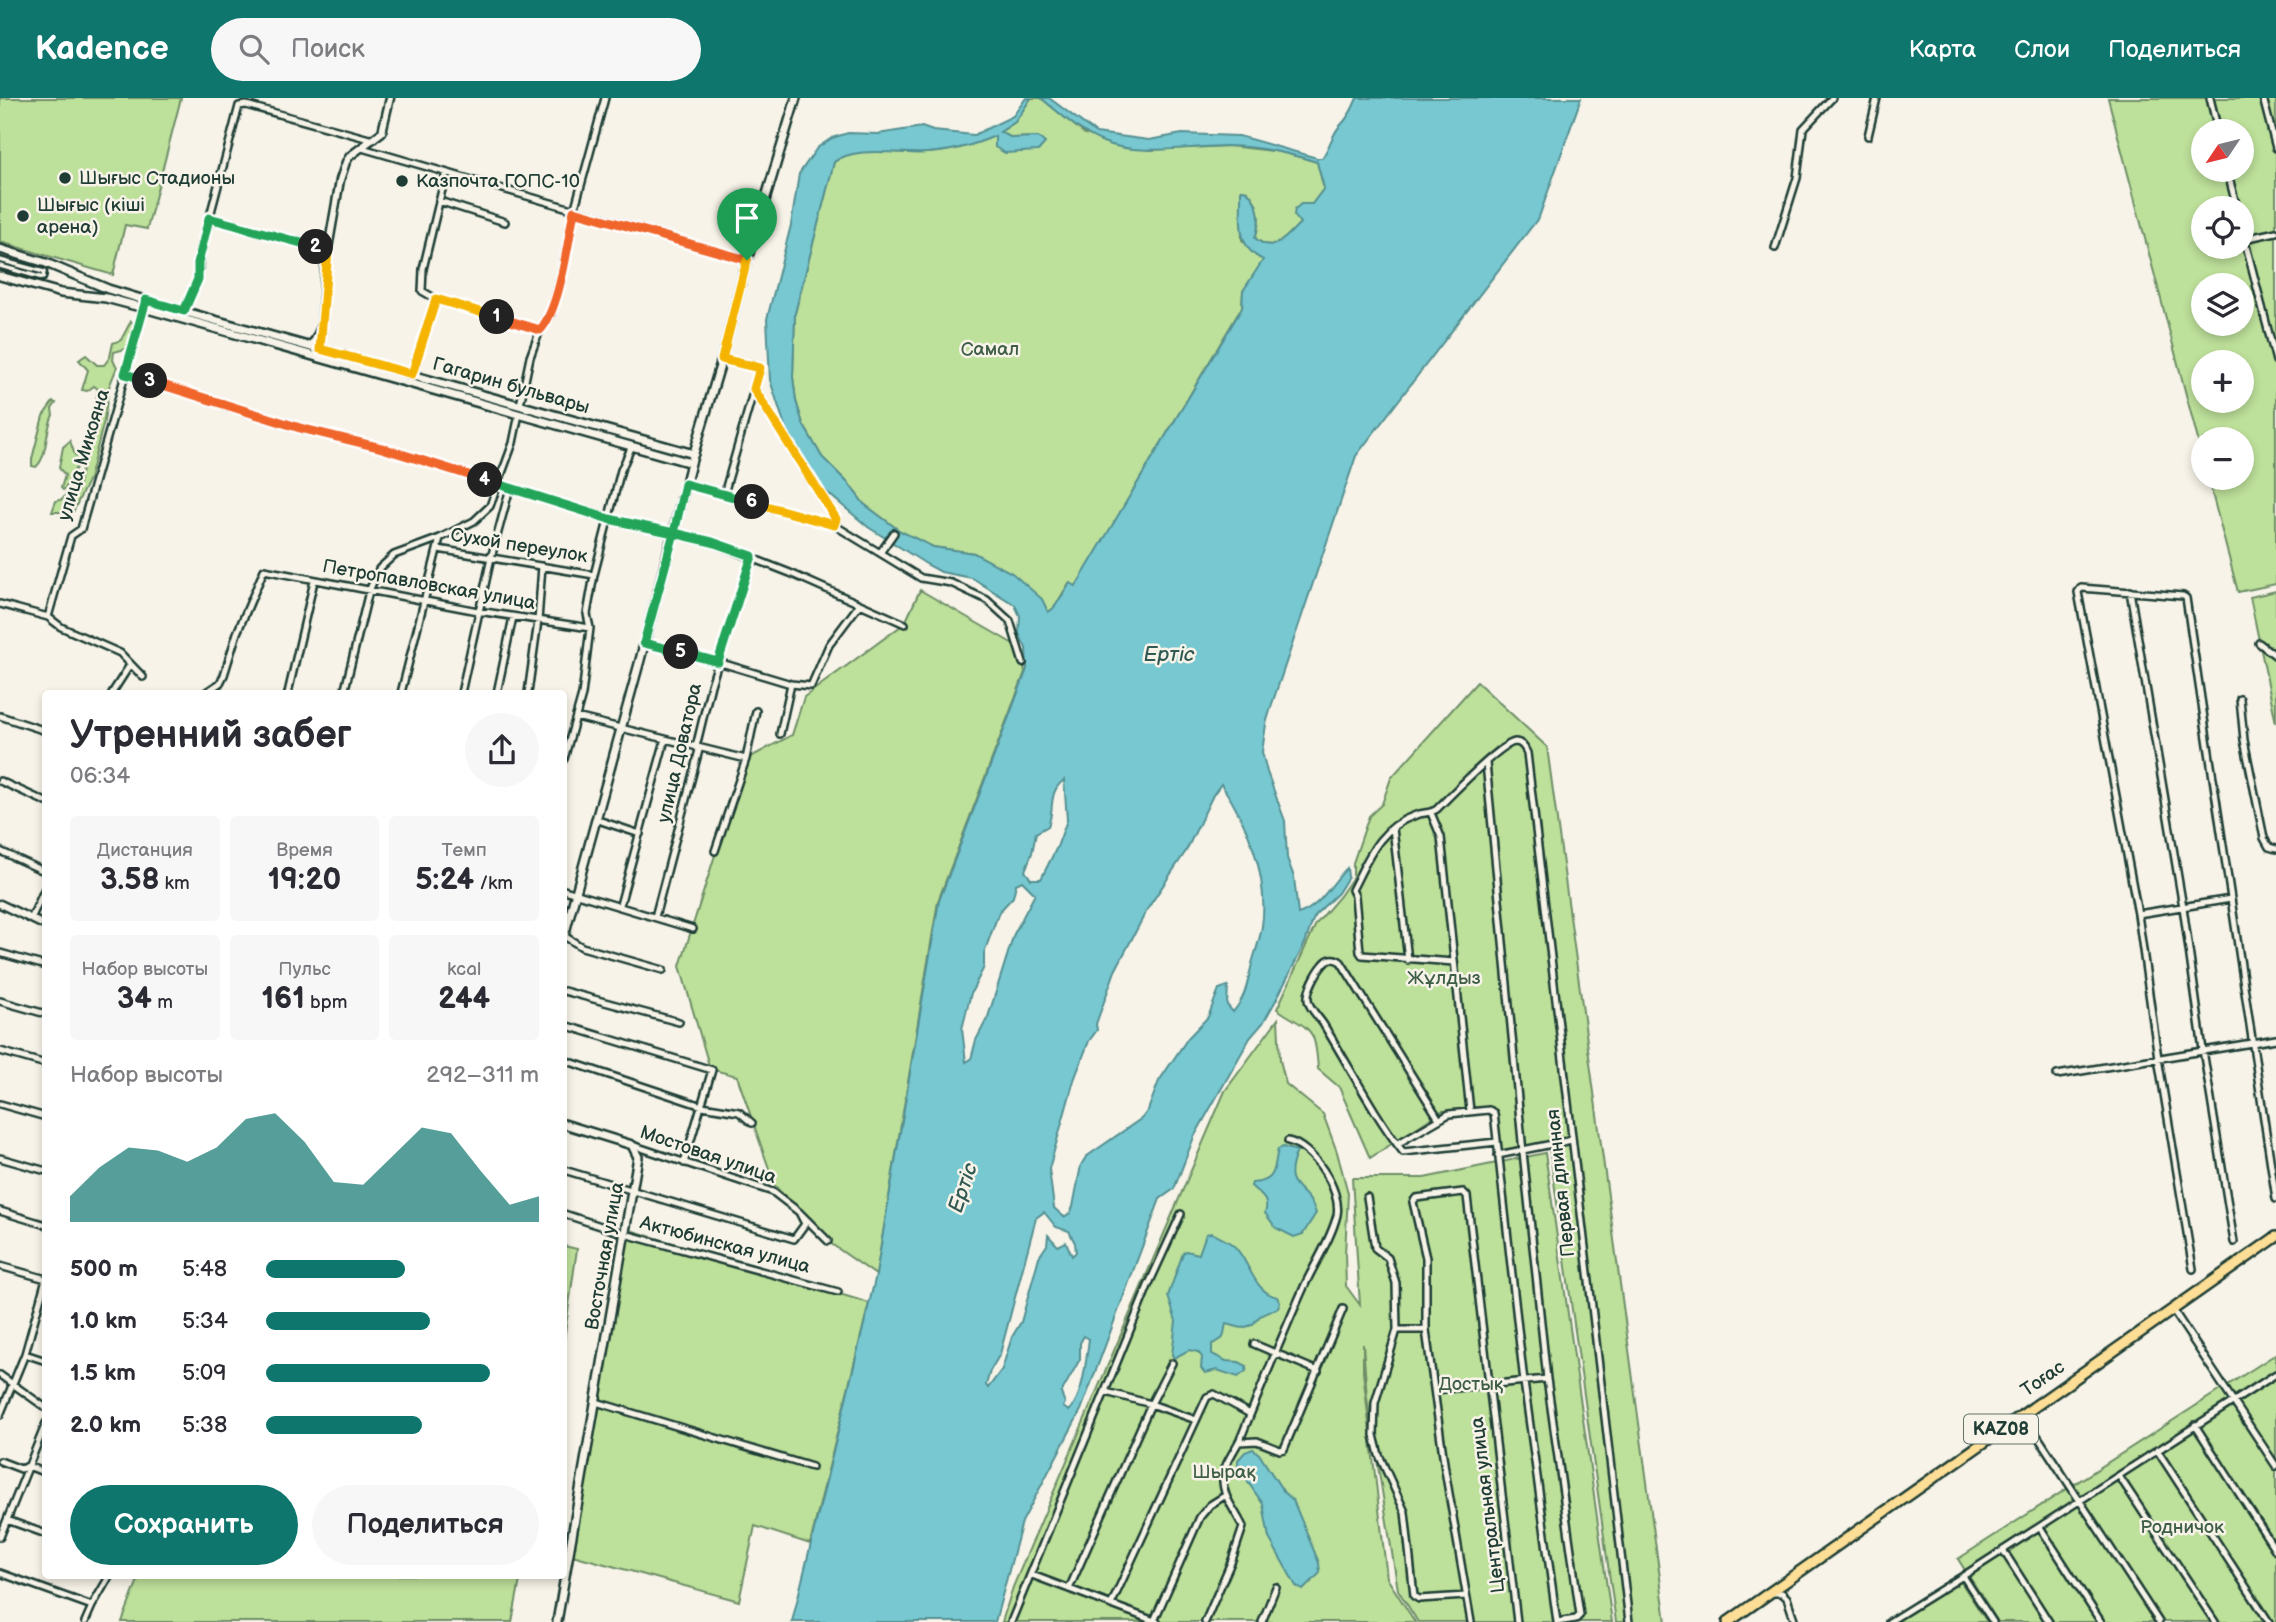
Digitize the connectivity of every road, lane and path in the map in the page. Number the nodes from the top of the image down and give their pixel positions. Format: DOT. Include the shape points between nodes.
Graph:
graph roads {
  1 [pos="390,98"];
  2 [pos="605,98"];
  3 [pos="796,98"];
  4 [pos="1832,98"];
  5 [pos="1877,98"];
  6 [pos="2210,98"];
  7 [pos="2263,98"];
  8 [pos="247,101"];
  9 [pos="2215,119"];
  10 [pos="1868,136"];
  11 [pos="373,140"];
  12 [pos="362,148"];
  13 [pos="2276,148"];
  14 [pos="446,173"];
  15 [pos="439,201"];
  16 [pos="574,211"];
  17 [pos="209,218"];
  18 [pos="505,222"];
  19 [pos="2276,232"];
  20 [pos="2254,237"];
  21 [pos="1775,248"];
  22 [pos="0,249"];
  23 [pos="328,250"];
  24 [pos="2249,259"];
  25 [pos="0,260"];
  26 [pos="747,260"];
  27 [pos="0,266"];
  28 [pos="0,276"];
  29 [pos="78,278"];
  30 [pos="69,294"];
  31 [pos="436,299"];
  32 [pos="145,304"];
  33 [pos="184,311"];
  34 [pos="322,324"];
  35 [pos="540,330"];
  36 [pos="309,346"];
  37 [pos="320,353"];
  38 [pos="722,359"];
  39 [pos="2276,360"];
  40 [pos="125,374"];
  41 [pos="412,374"];
  42 [pos="754,389"];
  43 [pos="520,405"];
  44 [pos="519,414"];
  45 [pos="632,446"];
  46 [pos="694,454"];
  47 [pos="691,463"];
  48 [pos="498,484"];
  49 [pos="685,484"];
  50 [pos="510,488"];
  51 [pos="724,494"];
  52 [pos="609,519"];
  53 [pos="834,525"];
  54 [pos="674,533"];
  55 [pos="894,533"];
  56 [pos="440,538"];
  57 [pos="438,549"];
  58 [pos="880,553"];
  59 [pos="752,556"];
  60 [pos="491,558"];
  61 [pos="542,566"];
  62 [pos="594,575"];
  63 [pos="314,581"];
  64 [pos="369,591"];
  65 [pos="2130,591"];
  66 [pos="424,601"];
  67 [pos="0,604"];
  68 [pos="859,605"];
  69 [pos="478,611"];
  70 [pos="48,617"];
  71 [pos="513,617"];
  72 [pos="538,621"];
  73 [pos="905,624"];
  74 [pos="590,628"];
  75 [pos="644,643"];
  76 [pos="2259,643"];
  77 [pos="2276,656"];
  78 [pos="718,662"];
  79 [pos="1023,663"];
  80 [pos="130,664"];
  81 [pos="143,677"];
  82 [pos="791,684"];
  83 [pos="114,690"];
  84 [pos="210,690"];
  85 [pos="289,690"];
  86 [pos="345,690"];
  87 [pos="402,690"];
  88 [pos="462,690"];
  89 [pos="498,690"];
  90 [pos="528,690"];
  91 [pos="2240,699"];
  92 [pos="756,711"];
  93 [pos="0,716"];
  94 [pos="576,717"];
  95 [pos="621,729"];
  96 [pos="42,730"];
  97 [pos="780,734"];
  98 [pos="665,740"];
  99 [pos="696,747"];
  100 [pos="567,748"];
  101 [pos="746,759"];
  102 [pos="1486,763"];
  103 [pos="0,781"];
  104 [pos="42,800"];
  105 [pos="1431,813"];
  106 [pos="596,819"];
  107 [pos="1393,828"];
  108 [pos="640,834"];
  109 [pos="2276,849"];
  110 [pos="0,851"];
  111 [pos="715,851"];
  112 [pos="42,870"];
  113 [pos="567,891"];
  114 [pos="576,893"];
  115 [pos="42,895"];
  116 [pos="2231,898"];
  117 [pos="0,904"];
  118 [pos="620,905"];
  119 [pos="2183,907"];
  120 [pos="2138,914"];
  121 [pos="655,917"];
  122 [pos="31,919"];
  123 [pos="42,924"];
  124 [pos="567,925"];
  125 [pos="693,929"];
  126 [pos="567,938"];
  127 [pos="0,953"];
  128 [pos="1408,960"];
  129 [pos="1454,962"];
  130 [pos="42,965"];
  131 [pos="663,970"];
  132 [pos="567,992"];
  133 [pos="0,1001"];
  134 [pos="42,1013"];
  135 [pos="679,1022"];
  136 [pos="567,1026"];
  137 [pos="2276,1039"];
  138 [pos="2253,1044"];
  139 [pos="2203,1050"];
  140 [pos="0,1051"];
  141 [pos="2158,1058"];
  142 [pos="567,1061"];
  143 [pos="42,1063"];
  144 [pos="2057,1075"];
  145 [pos="0,1104"];
  146 [pos="702,1106"];
  147 [pos="1470,1111"];
  148 [pos="42,1116"];
  149 [pos="1439,1119"];
  150 [pos="752,1123"];
  151 [pos="567,1125"];
  152 [pos="1288,1140"];
  153 [pos="1572,1140"];
  154 [pos="1497,1142"];
  155 [pos="1396,1144"];
  156 [pos="632,1145"];
  157 [pos="1523,1152"];
  158 [pos="1498,1155"];
  159 [pos="0,1158"];
  160 [pos="684,1163"];
  161 [pos="42,1170"];
  162 [pos="567,1171"];
  163 [pos="634,1189"];
  164 [pos="1367,1197"];
  165 [pos="2276,1199"];
  166 [pos="0,1211"];
  167 [pos="799,1212"];
  168 [pos="1181,1214"];
  169 [pos="567,1215"];
  170 [pos="42,1224"];
  171 [pos="625,1234"];
  172 [pos="2276,1237"];
  173 [pos="828,1241"];
  174 [pos="2234,1242"];
  175 [pos="0,1266"];
  176 [pos="2193,1269"];
  177 [pos="42,1278"];
  178 [pos="42,1290"];
  179 [pos="838,1292"];
  180 [pos="1343,1309"];
  181 [pos="2173,1310"];
  182 [pos="1397,1330"];
  183 [pos="1426,1330"];
  184 [pos="1254,1344"];
  185 [pos="1275,1353"];
  186 [pos="25,1354"];
  187 [pos="42,1359"];
  188 [pos="1172,1363"];
  189 [pos="1318,1371"];
  190 [pos="0,1375"];
  191 [pos="2275,1376"];
  192 [pos="1547,1379"];
  193 [pos="1524,1382"];
  194 [pos="12,1384"];
  195 [pos="1489,1385"];
  196 [pos="1434,1390"];
  197 [pos="1106,1392"];
  198 [pos="596,1402"];
  199 [pos="2233,1402"];
  200 [pos="1151,1404"];
  201 [pos="42,1405"];
  202 [pos="0,1413"];
  203 [pos="1250,1414"];
  204 [pos="2023,1414"];
  205 [pos="1196,1420"];
  206 [pos="2195,1425"];
  207 [pos="42,1433"];
  208 [pos="1239,1442"];
  209 [pos="2157,1450"];
  210 [pos="0,1461"];
  211 [pos="28,1466"];
  212 [pos="2276,1466"];
  213 [pos="812,1467"];
  214 [pos="42,1471"];
  215 [pos="2119,1476"];
  216 [pos="1226,1495"];
  217 [pos="2079,1500"];
  218 [pos="7,1520"];
  219 [pos="2040,1527"];
  220 [pos="42,1533"];
  221 [pos="0,1537"];
  222 [pos="2003,1550"];
  223 [pos="2276,1551"];
  224 [pos="567,1570"];
  225 [pos="0,1573"];
  226 [pos="1032,1575"];
  227 [pos="1963,1576"];
  228 [pos="108,1579"];
  229 [pos="565,1579"];
  230 [pos="1276,1587"];
  231 [pos="1069,1589"];
  232 [pos="1768,1594"];
  233 [pos="1466,1596"];
  234 [pos="1111,1605"];
  235 [pos="92,1606"];
  236 [pos="1155,1621"];
  237 [pos="1890,1621"];
  238 [pos="85,1622"];
  239 [pos="558,1622"];
  240 [pos="1012,1622"];
  241 [pos="1205,1622"];
  242 [pos="1262,1622"];
  243 [pos="1471,1622"];
  244 [pos="1517,1622"];
  245 [pos="1557,1622"];
  246 [pos="1629,1622"];
  247 [pos="1727,1622"];
  248 [pos="1795,1622"];
  249 [pos="1993,1622"];
  250 [pos="2049,1622"];
  251 [pos="2101,1622"];
  252 [pos="2158,1622"];
  253 [pos="2215,1622"];
  254 [pos="2269,1622"];
  1 -- 11 [label="street" via="383,132"];
  2 -- 16 [label="street"];
  3 -- 26 [label="main road"];
  4 -- 21 [label="street" via="1803,129 1797,178"];
  5 -- 10 [label="street"];
  6 -- 9 [label="street"];
  7 -- 13 [label="street"];
  8 -- 11 [label="street"];
  8 -- 17 [label="street" via="239,106"];
  11 -- 12 [label="street"];
  12 -- 14 [label="street"];
  12 -- 23 [label="street" via="346,162"];
  14 -- 15 [label="street"];
  14 -- 16 [label="street"];
  15 -- 18 [label="street"];
  15 -- 31 [label="street" via="422,291"];
  16 -- 26 [label="street"];
  16 -- 35 [label="street" via="550,317"];
  17 -- 23 [label="street"];
  17 -- 33 [label="street" via="198,279"];
  19 -- 20 [label="street"];
  22 -- 29 [label="main road, Гагарин бульвары"];
  23 -- 34 [label="street"];
  24 -- 39 [label="street"];
  25 -- 27 [label="street" via="44,272 43,278"];
  26 -- 38 [label="main road"];
  28 -- 30 [label="main road, Гагарин бульвары"];
  29 -- 30 [label="main road"];
  29 -- 32 [label="main road, Гагарин бульвары"];
  30 -- 32 [label="main road, Гагарин бульвары"];
  31 -- 35 [label="street"];
  31 -- 41 [label="street"];
  32 -- 33 [label="main road, Гагарин бульвары"];
  32 -- 37 [label="main road, Гагарин бульвары"];
  32 -- 40 [label="street, улица Микояна"];
  33 -- 36 [label="main road, Гагарин бульвары"];
  34 -- 36 [label="street"];
  34 -- 37 [label="street"];
  35 -- 43 [label="street"];
  36 -- 37 [label="main road, Гагарин бульвары"];
  37 -- 41 [label="main road, Гагарин бульвары"];
  37 -- 44 [label="main road, Гагарин бульвары"];
  38 -- 42 [label="street" via="760,368"];
  38 -- 46 [label="main road"];
  40 -- 48 [label="street"];
  40 -- 70 [label="street, улица Микояна" via="81,529 71,536"];
  41 -- 43 [label="main road, Гагарин бульвары"];
  42 -- 51 [label="street"];
  42 -- 53 [label="street" via="836,519"];
  43 -- 44 [label="main road"];
  43 -- 46 [label="main road, Гагарин бульвары"];
  44 -- 45 [label="main road, Гагарин бульвары"];
  44 -- 48 [label="street"];
  45 -- 47 [label="main road, Гагарин бульвары"];
  45 -- 52 [label="street"];
  46 -- 47 [label="main road"];
  47 -- 49 [label="main road"];
  48 -- 50 [label="street"];
  48 -- 56 [label="street" via="484,513"];
  49 -- 51 [label="street"];
  49 -- 54 [label="main road"];
  50 -- 52 [label="street"];
  50 -- 60 [label="street"];
  51 -- 53 [label="street"];
  52 -- 54 [label="street"];
  52 -- 62 [label="street"];
  53 -- 58 [label="street"];
  54 -- 59 [label="street"];
  54 -- 75 [label="main road"];
  55 -- 58 [label="street"];
  56 -- 57 [label="street"];
  56 -- 64 [label="street" via="394,555 379,569"];
  57 -- 60 [label="street, Сухой переулок"];
  57 -- 66 [label="street"];
  58 -- 79 [label="street" via="921,578 951,583 987,600 1010,621"];
  59 -- 68 [label="street"];
  59 -- 78 [label="street, улица Доватора"];
  60 -- 61 [label="street, Сухой переулок"];
  60 -- 69 [label="street"];
  61 -- 62 [label="street, Сухой переулок"];
  61 -- 72 [label="street"];
  62 -- 74 [label="street" via="587,614"];
  63 -- 64 [label="street, Петропавловская улица"];
  63 -- 84 [label="street, Петропавловская улица" via="264,570 220,683"];
  63 -- 85 [label="street"];
  64 -- 66 [label="street, Петропавловская улица"];
  64 -- 86 [label="street"];
  65 -- 116 [label="street" via="2186,598"];
  65 -- 119 [label="street"];
  65 -- 120 [label="street" via="2081,588 2077,592"];
  66 -- 69 [label="street, Петропавловская улица"];
  66 -- 87 [label="street"];
  67 -- 70 [label="street"];
  68 -- 73 [label="street"];
  68 -- 82 [label="street" via="829,645 811,686"];
  69 -- 71 [label="street, Петропавловская улица"];
  69 -- 88 [label="street"];
  70 -- 80 [label="street" via="120,653"];
  71 -- 72 [label="street, Петропавловская улица"];
  71 -- 89 [label="street"];
  72 -- 74 [label="street, Петропавловская улица"];
  72 -- 90 [label="street"];
  74 -- 94 [label="street"];
  75 -- 78 [label="street"];
  75 -- 95 [label="main road"];
  76 -- 77 [label="street"];
  78 -- 82 [label="street"];
  78 -- 99 [label="street, улица Доватора"];
  80 -- 81 [label="street"];
  80 -- 83 [label="street"];
  82 -- 97 [label="street"];
  91 -- 109 [label="street" via="2264,838"];
  92 -- 101 [label="street"];
  93 -- 96 [label="street"];
  94 -- 95 [label="street"];
  94 -- 100 [label="street"];
  95 -- 98 [label="street"];
  95 -- 106 [label="main road"];
  98 -- 99 [label="street"];
  98 -- 108 [label="street"];
  99 -- 101 [label="street"];
  99 -- 121 [label="street, улица Доватора" via="699,750"];
  101 -- 111 [label="street"];
  102 -- 105 [label="street"];
  102 -- 153 [label="street, Первая длинная" via="1515,742 1527,753"];
  102 -- 157 [label="street"];
  103 -- 104 [label="street"];
  105 -- 107 [label="street" via="1416,815"];
  105 -- 129 [label="street" via="1441,837"];
  106 -- 108 [label="street"];
  106 -- 114 [label="main road"];
  107 -- 128 [label="street"];
  107 -- 128 [label="street" via="1373,849 1352,890 1362,955"];
  108 -- 118 [label="street"];
  110 -- 112 [label="street"];
  113 -- 114 [label="street"];
  114 -- 118 [label="street"];
  114 -- 124 [label="main road"];
  115 -- 122 [label="street"];
  116 -- 119 [label="street"];
  116 -- 138 [label="street"];
  117 -- 122 [label="street"];
  118 -- 121 [label="street"];
  119 -- 120 [label="street"];
  119 -- 139 [label="street"];
  120 -- 141 [label="street"];
  121 -- 125 [label="street"];
  122 -- 123 [label="street"];
  126 -- 131 [label="street" via="582,947"];
  127 -- 130 [label="street"];
  128 -- 129 [label="street"];
  129 -- 147 [label="street"];
  132 -- 135 [label="street"];
  133 -- 134 [label="street"];
  136 -- 146 [label="street" via="712,1070"];
  137 -- 138 [label="street"];
  138 -- 139 [label="street"];
  138 -- 165 [label="street"];
  139 -- 141 [label="street"];
  139 -- 174 [label="street"];
  140 -- 143 [label="street"];
  141 -- 144 [label="street"];
  141 -- 176 [label="street"];
  142 -- 146 [label="street"];
  145 -- 148 [label="street"];
  146 -- 150 [label="street" via="739,1112"];
  146 -- 160 [label="street"];
  147 -- 149 [label="street"];
  147 -- 154 [label="street" via="1494,1113"];
  149 -- 155 [label="street"];
  149 -- 155 [label="street" via="1342,962 1330,959 1315,979 1309,1004"];
  151 -- 156 [label="main road, Мостовая улица"];
  152 -- 185 [label="street" via="1298,1143 1323,1170 1334,1187 1337,1213"];
  153 -- 157 [label="street"];
  153 -- 246 [label="street, Первая длинная"];
  154 -- 155 [label="street" via="1407,1153"];
  154 -- 158 [label="street"];
  156 -- 160 [label="street, Мостовая улица"];
  156 -- 163 [label="main road, Восточная улица" via="638,1157"];
  157 -- 158 [label="street"];
  157 -- 192 [label="street"];
  158 -- 193 [label="street"];
  159 -- 161 [label="street"];
  160 -- 167 [label="street, Мостовая улица" via="773,1192"];
  162 -- 163 [label="street"];
  163 -- 167 [label="street" via="794,1239 805,1224"];
  163 -- 171 [label="main road, Восточная улица"];
  164 -- 182 [label="street" via="1375,1248 1388,1258 1396,1283"];
  166 -- 170 [label="street"];
  167 -- 173 [label="street, Мостовая улица"];
  168 -- 197 [label="street"];
  169 -- 171 [label="street, Актюбинская улица"];
  171 -- 179 [label="street, Актюбинская улица"];
  171 -- 198 [label="main road, Восточная улица"];
  172 -- 181 [label="highway, Тоғас / KAZ08"];
  175 -- 177 [label="street"];
  178 -- 186 [label="street"];
  180 -- 189 [label="street"];
  181 -- 199 [label="street"];
  181 -- 204 [label="highway, Тоғас / KAZ08"];
  182 -- 183 [label="street"];
  182 -- 233 [label="street" via="1376,1404 1374,1435 1405,1512 1414,1596"];
  183 -- 195 [label="street, Центральная улица" via="1426,1258 1413,1202 1463,1192"];
  183 -- 196 [label="street"];
  184 -- 185 [label="street"];
  185 -- 189 [label="street"];
  185 -- 203 [label="street"];
  186 -- 187 [label="street"];
  186 -- 194 [label="street"];
  188 -- 200 [label="street"];
  189 -- 208 [label="street" via="1284,1448"];
  190 -- 194 [label="street"];
  191 -- 199 [label="street"];
  192 -- 193 [label="street"];
  192 -- 245 [label="street" via="1580,1615"];
  193 -- 195 [label="street"];
  193 -- 245 [label="street"];
  194 -- 201 [label="street"];
  194 -- 202 [label="street"];
  195 -- 196 [label="street"];
  195 -- 244 [label="street, Центральная улица"];
  196 -- 233 [label="street"];
  197 -- 200 [label="street"];
  197 -- 226 [label="street"];
  198 -- 213 [label="street"];
  198 -- 224 [label="main road, Восточная улица"];
  199 -- 206 [label="street"];
  199 -- 212 [label="street"];
  200 -- 205 [label="street"];
  200 -- 231 [label="street"];
  203 -- 205 [label="street" via="1210,1394"];
  203 -- 208 [label="street"];
  204 -- 217 [label="street"];
  204 -- 232 [label="highway, Тоғас / KAZ08"];
  205 -- 234 [label="street"];
  206 -- 209 [label="street"];
  206 -- 223 [label="street"];
  207 -- 211 [label="street"];
  208 -- 216 [label="street" via="1225,1469"];
  209 -- 215 [label="street"];
  209 -- 254 [label="street"];
  210 -- 211 [label="street" via="21,1469"];
  211 -- 214 [label="street"];
  211 -- 218 [label="street"];
  215 -- 217 [label="street"];
  215 -- 253 [label="street"];
  216 -- 236 [label="street" via="1200,1517"];
  216 -- 241 [label="street" via="1243,1527"];
  217 -- 219 [label="street"];
  217 -- 252 [label="street"];
  218 -- 220 [label="street"];
  218 -- 221 [label="street"];
  219 -- 222 [label="street"];
  219 -- 251 [label="street"];
  222 -- 227 [label="street"];
  222 -- 250 [label="street"];
  225 -- 235 [label="street"];
  226 -- 231 [label="street"];
  226 -- 240 [label="street"];
  227 -- 237 [label="street"];
  227 -- 249 [label="street"];
  228 -- 235 [label="street"];
  229 -- 239 [label="main road, Восточная улица"];
  230 -- 242 [label="street"];
  231 -- 234 [label="street"];
  232 -- 247 [label="highway, Тоғас / KAZ08"];
  232 -- 248 [label="street" via="1782,1593 1787,1598"];
  233 -- 243 [label="street"];
  234 -- 236 [label="street"];
  235 -- 238 [label="street"];
}
